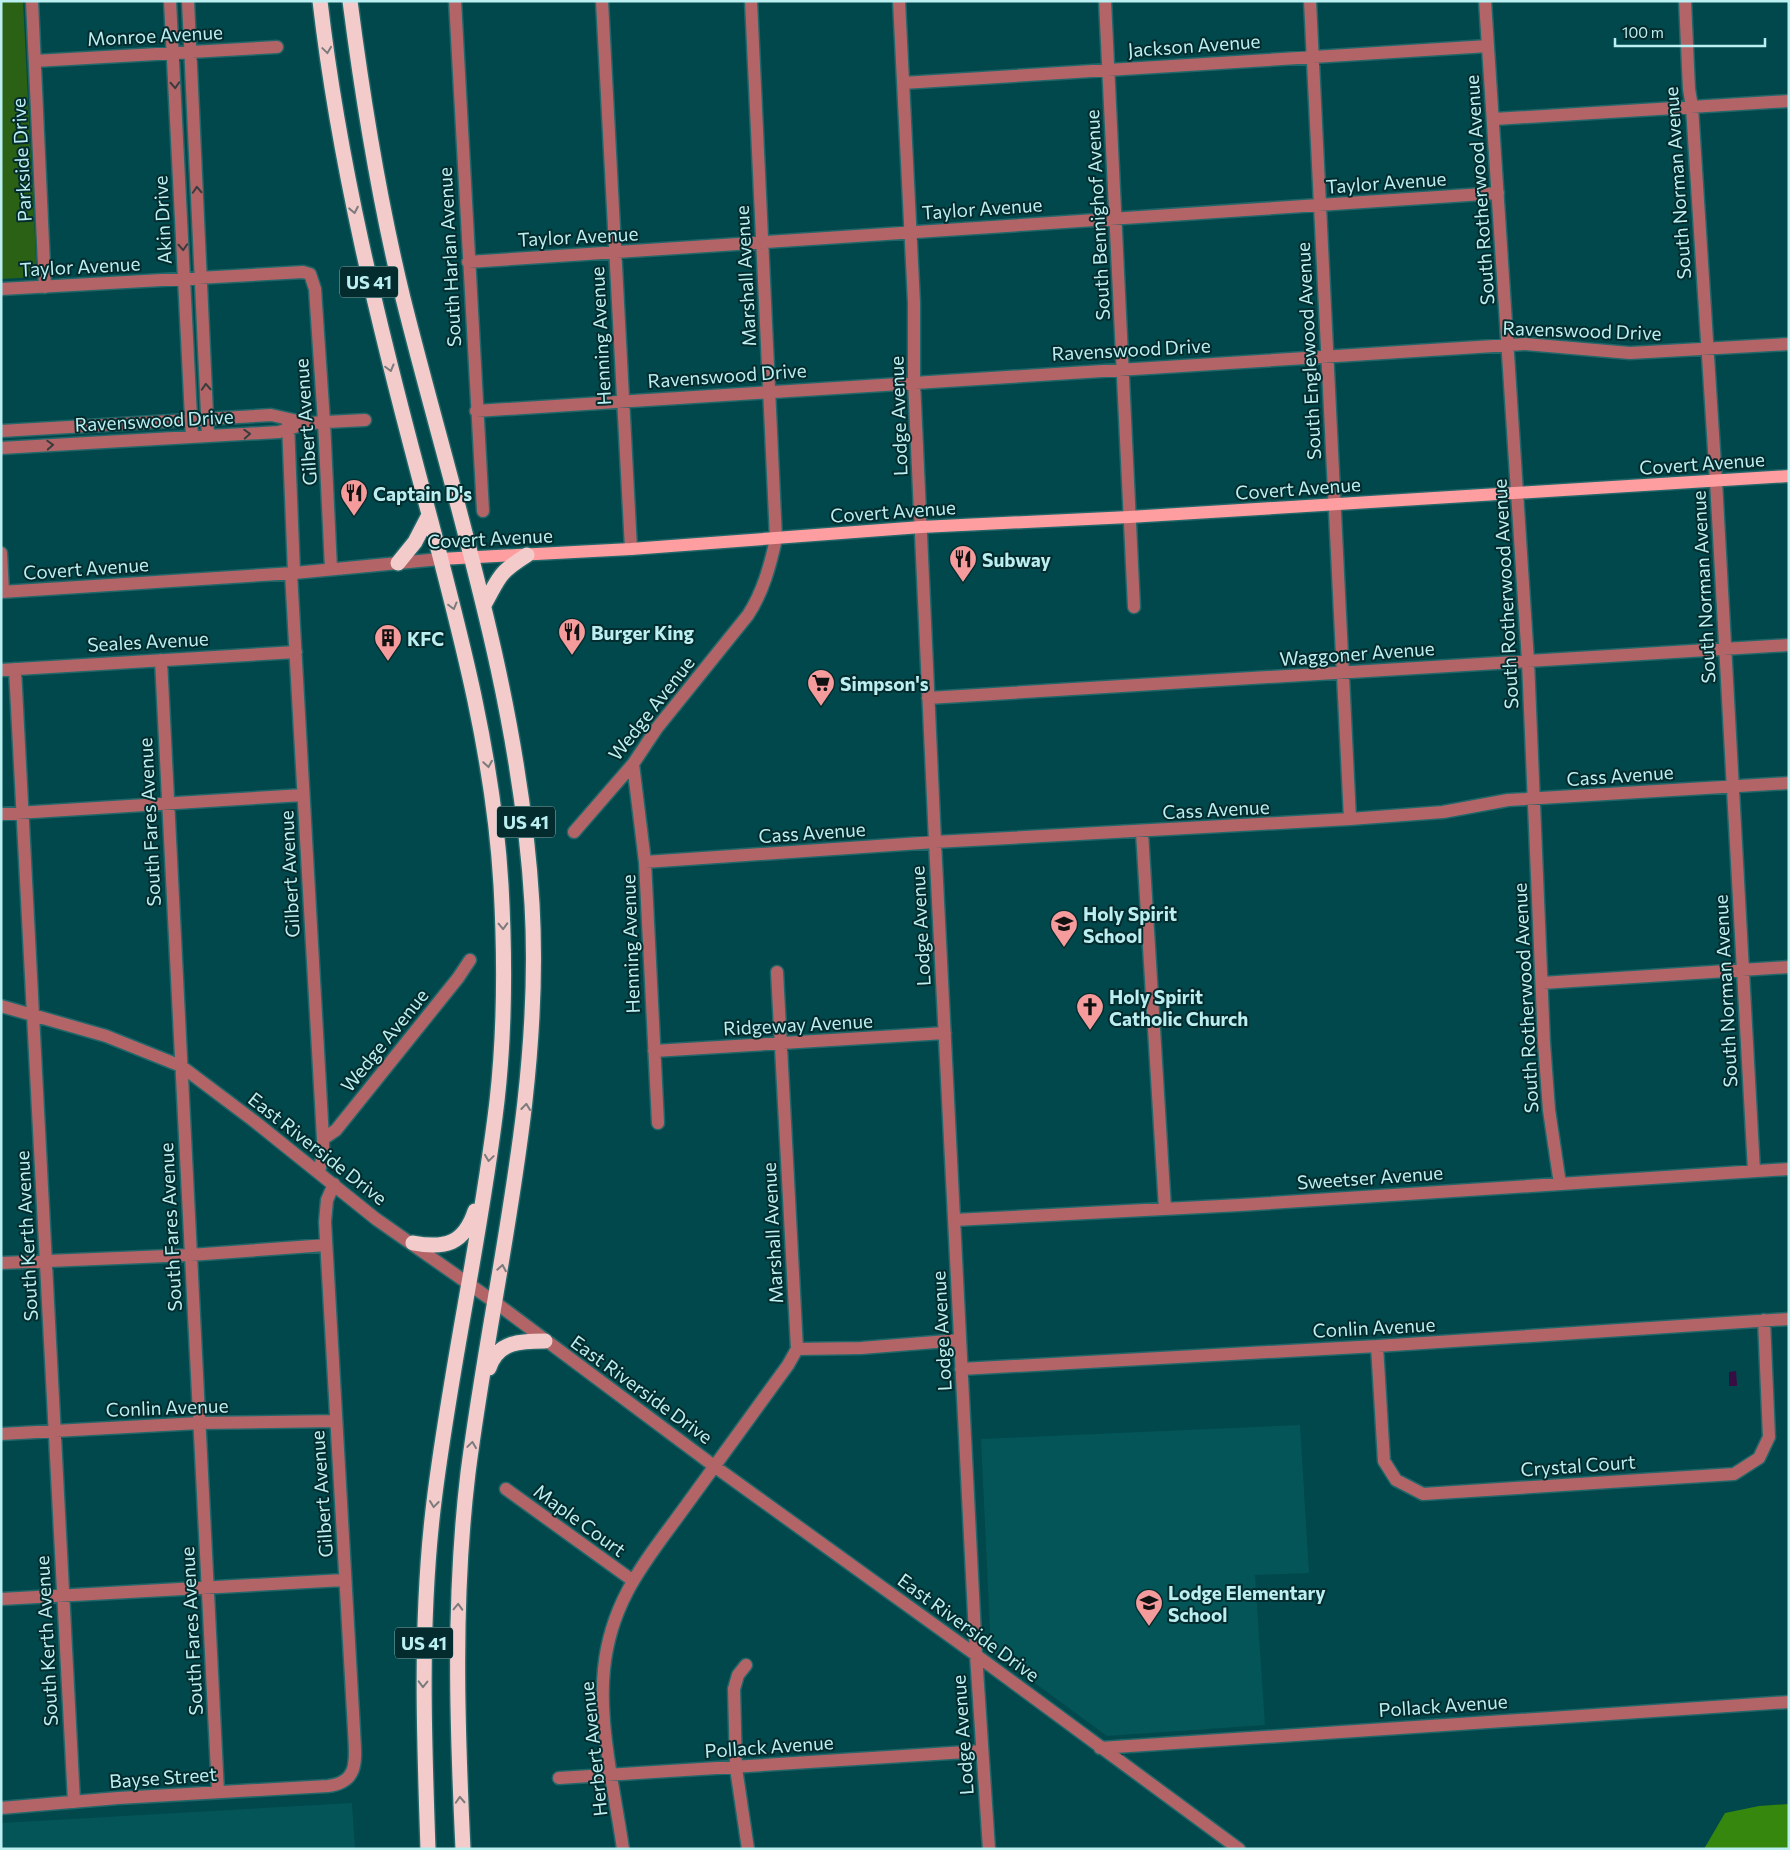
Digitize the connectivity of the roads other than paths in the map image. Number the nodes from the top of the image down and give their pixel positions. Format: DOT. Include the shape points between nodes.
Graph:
graph roads {
  1 [pos="32,1"];
  2 [pos="170,1"];
  3 [pos="188,1"];
  4 [pos="320,1"];
  5 [pos="350,1"];
  6 [pos="455,1"];
  7 [pos="602,1"];
  8 [pos="751,1"];
  9 [pos="899,1"];
  10 [pos="1105,1"];
  11 [pos="1310,1"];
  12 [pos="1485,1"];
  13 [pos="1685,1"];
  14 [pos="1488,46"];
  15 [pos="277,47"];
  16 [pos="190,52"];
  17 [pos="173,53"];
  18 [pos="1313,56"];
  19 [pos="35,61"];
  20 [pos="1108,69"];
  21 [pos="903,83"];
  22 [pos="1789,102"];
  23 [pos="1692,107"];
  24 [pos="1494,119"];
  25 [pos="1498,193"];
  26 [pos="1320,206"];
  27 [pos="1115,217"];
  28 [pos="910,232"];
  29 [pos="762,244"];
  30 [pos="615,254"];
  31 [pos="468,262"];
  32 [pos="310,274"];
  33 [pos="201,278"];
  34 [pos="184,279"];
  35 [pos="45,287"];
  36 [pos="1,289"];
  37 [pos="1789,344"];
  38 [pos="1508,345"];
  39 [pos="1708,349"];
  40 [pos="1328,356"];
  41 [pos="1123,368"];
  42 [pos="914,381"];
  43 [pos="770,391"];
  44 [pos="622,402"];
  45 [pos="476,411"];
  46 [pos="208,419"];
  47 [pos="191,420"];
  48 [pos="365,420"];
  49 [pos="324,422"];
  50 [pos="288,424"];
  51 [pos="1,431"];
  52 [pos="208,436"];
  53 [pos="192,437"];
  54 [pos="1,448"];
  55 [pos="1789,476"];
  56 [pos="1716,481"];
  57 [pos="1518,493"];
  58 [pos="1335,504"];
  59 [pos="483,510"];
  60 [pos="429,515"];
  61 [pos="1129,517"];
  62 [pos="921,527"];
  63 [pos="776,539"];
  64 [pos="631,548"];
  65 [pos="1,554"];
  66 [pos="527,555"];
  67 [pos="470,556"];
  68 [pos="440,558"];
  69 [pos="398,563"];
  70 [pos="331,570"];
  71 [pos="293,573"];
  72 [pos="766,578"];
  73 [pos="2,592"];
  74 [pos="484,606"];
  75 [pos="1134,607"];
  76 [pos="1789,645"];
  77 [pos="1725,649"];
  78 [pos="296,652"];
  79 [pos="161,660"];
  80 [pos="1528,661"];
  81 [pos="14,669"];
  82 [pos="1,670"];
  83 [pos="1343,673"];
  84 [pos="928,698"];
  85 [pos="633,764"];
  86 [pos="1789,783"];
  87 [pos="1734,786"];
  88 [pos="303,795"];
  89 [pos="1535,799"];
  90 [pos="168,804"];
  91 [pos="23,812"];
  92 [pos="1,814"];
  93 [pos="1350,819"];
  94 [pos="574,832"];
  95 [pos="1142,832"];
  96 [pos="934,842"];
  97 [pos="645,862"];
  98 [pos="470,960"];
  99 [pos="1789,967"];
  100 [pos="1743,970"];
  101 [pos="777,972"];
  102 [pos="1542,983"];
  103 [pos="1,1006"];
  104 [pos="33,1014"];
  105 [pos="945,1033"];
  106 [pos="781,1043"];
  107 [pos="654,1051"];
  108 [pos="182,1066"];
  109 [pos="658,1123"];
  110 [pos="323,1139"];
  111 [pos="1789,1168"];
  112 [pos="1754,1171"];
  113 [pos="319,1172"];
  114 [pos="486,1179"];
  115 [pos="334,1184"];
  116 [pos="1560,1184"];
  117 [pos="1165,1209"];
  118 [pos="954,1220"];
  119 [pos="412,1243"];
  120 [pos="326,1245"];
  121 [pos="190,1255"];
  122 [pos="46,1262"];
  123 [pos="1,1264"];
  124 [pos="469,1283"];
  125 [pos="496,1303"];
  126 [pos="1789,1319"];
  127 [pos="1764,1320"];
  128 [pos="960,1340"];
  129 [pos="546,1341"];
  130 [pos="1377,1346"];
  131 [pos="797,1349"];
  132 [pos="961,1369"];
  133 [pos="478,1408"];
  134 [pos="335,1421"];
  135 [pos="199,1423"];
  136 [pos="54,1431"];
  137 [pos="1,1434"];
  138 [pos="714,1466"];
  139 [pos="506,1489"];
  140 [pos="344,1580"];
  141 [pos="632,1580"];
  142 [pos="207,1588"];
  143 [pos="62,1596"];
  144 [pos="1,1599"];
  145 [pos="976,1655"];
  146 [pos="746,1665"];
  147 [pos="1789,1702"];
  148 [pos="1100,1748"];
  149 [pos="982,1752"];
  150 [pos="736,1768"];
  151 [pos="612,1776"];
  152 [pos="559,1778"];
  153 [pos="328,1786"];
  154 [pos="218,1792"];
  155 [pos="74,1802"];
  156 [pos="1,1808"];
  157 [pos="428,1849"];
  158 [pos="463,1849"];
  159 [pos="623,1849"];
  160 [pos="748,1849"];
  161 [pos="989,1849"];
  162 [pos="1239,1849"];
  1 -- 19 [label="street, Parkside Drive"];
  2 -- 17 [label="street, Akin Drive"];
  3 -- 16 [label="street, Akin Drive"];
  4 -- 60 [label="highway, US 41, one-way" via="340,140 362,251"];
  5 -- 67 [label="highway, US 41" via="372,152 390,239"];
  6 -- 31 [label="street, South Harlan Avenue"];
  7 -- 30 [label="street, Henning Avenue"];
  8 -- 29 [label="street, Marshall Avenue"];
  9 -- 21 [label="street, Lodge Avenue"];
  10 -- 20 [label="street, South Bennighof Avenue"];
  11 -- 18 [label="street, South Englewood Avenue"];
  12 -- 14 [label="street, South Rotherwood Avenue"];
  13 -- 23 [label="street, South Norman Avenue"];
  14 -- 18 [label="street, Jackson Avenue"];
  14 -- 24 [label="street, South Rotherwood Avenue"];
  15 -- 16 [label="street, Monroe Avenue"];
  16 -- 17 [label="street, Monroe Avenue"];
  33 -- 16 [label="street, Akin Drive, one-way"];
  17 -- 19 [label="street, Monroe Avenue"];
  17 -- 34 [label="street, Akin Drive, one-way"];
  18 -- 20 [label="street, Jackson Avenue"];
  18 -- 26 [label="street, South Englewood Avenue"];
  19 -- 35 [label="street, Parkside Drive"];
  20 -- 21 [label="street, Jackson Avenue"];
  20 -- 27 [label="street, South Bennighof Avenue"];
  21 -- 28 [label="street, Lodge Avenue"];
  22 -- 23 [label="street"];
  23 -- 24 [label="street"];
  23 -- 39 [label="street, South Norman Avenue"];
  24 -- 25 [label="street, South Rotherwood Avenue"];
  25 -- 26 [label="street, Taylor Avenue"];
  25 -- 38 [label="street, South Rotherwood Avenue"];
  26 -- 27 [label="street, Taylor Avenue"];
  26 -- 40 [label="street, South Englewood Avenue"];
  27 -- 28 [label="street, Taylor Avenue"];
  27 -- 41 [label="street, South Bennighof Avenue"];
  28 -- 29 [label="street, Taylor Avenue"];
  28 -- 42 [label="street, Lodge Avenue"];
  29 -- 30 [label="street, Taylor Avenue"];
  29 -- 43 [label="street, Marshall Avenue"];
  30 -- 31 [label="street, Taylor Avenue"];
  30 -- 44 [label="street, Henning Avenue"];
  31 -- 45 [label="street, South Harlan Avenue"];
  32 -- 33 [label="street, Taylor Avenue"];
  32 -- 49 [label="street, Gilbert Avenue" via="315,289"];
  33 -- 34 [label="street, Taylor Avenue"];
  46 -- 33 [label="street, Akin Drive, one-way"];
  34 -- 35 [label="street, Taylor Avenue"];
  34 -- 47 [label="street, Akin Drive"];
  35 -- 36 [label="street, Taylor Avenue"];
  37 -- 39 [label="street, Ravenswood Drive"];
  38 -- 39 [label="street, Ravenswood Drive" via="1554,345 1614,352"];
  38 -- 40 [label="street, Ravenswood Drive"];
  38 -- 57 [label="street, South Rotherwood Avenue"];
  39 -- 56 [label="street, South Norman Avenue"];
  40 -- 41 [label="street, Ravenswood Drive"];
  40 -- 58 [label="street, South Englewood Avenue"];
  41 -- 42 [label="street, Ravenswood Drive"];
  41 -- 61 [label="street, South Bennighof Avenue"];
  42 -- 43 [label="street, Ravenswood Drive"];
  42 -- 62 [label="street, Lodge Avenue"];
  43 -- 44 [label="street, Ravenswood Drive"];
  43 -- 63 [label="street, Marshall Avenue"];
  44 -- 45 [label="street, Ravenswood Drive"];
  44 -- 64 [label="street, Henning Avenue"];
  45 -- 59 [label="street, South Harlan Avenue"];
  46 -- 47 [label="street, Ravenswood Drive"];
  46 -- 50 [label="street, Ravenswood Drive" via="271,415"];
  46 -- 52 [label="street, Akin Drive"];
  47 -- 51 [label="street, Ravenswood Drive"];
  47 -- 53 [label="street, Akin Drive"];
  48 -- 49 [label="street, Ravenswood Drive"];
  49 -- 50 [label="street, Ravenswood Drive"];
  49 -- 70 [label="street, Gilbert Avenue"];
  52 -- 50 [label="street, Ravenswood Drive, one-way"];
  50 -- 71 [label="street, Gilbert Avenue"];
  52 -- 53 [label="street, Ravenswood Drive"];
  54 -- 53 [label="street, Ravenswood Drive, one-way"];
  55 -- 56 [label="main road, Covert Avenue"];
  56 -- 57 [label="main road, Covert Avenue"];
  56 -- 77 [label="street, South Norman Avenue"];
  57 -- 58 [label="main road, Covert Avenue"];
  57 -- 80 [label="street, South Rotherwood Avenue"];
  58 -- 61 [label="main road, Covert Avenue"];
  58 -- 83 [label="street, South Englewood Avenue"];
  60 -- 68 [label="highway, US 41"];
  60 -- 69 [label="highway" via="415,542"];
  61 -- 62 [label="main road, Covert Avenue"];
  61 -- 75 [label="street, South Bennighof Avenue"];
  62 -- 63 [label="main road, Covert Avenue"];
  62 -- 84 [label="street, Lodge Avenue"];
  63 -- 64 [label="main road, Covert Avenue"];
  63 -- 72 [label="street, Marshall Avenue"];
  64 -- 66 [label="main road, Covert Avenue"];
  65 -- 73 [label="street"];
  66 -- 67 [label="main road, Covert Avenue"];
  66 -- 74 [label="highway" via="506,568"];
  67 -- 68 [label="main road, Covert Avenue"];
  67 -- 74 [label="highway, US 41"];
  68 -- 69 [label="street, Covert Avenue"];
  68 -- 114 [label="highway, US 41, one-way" via="484,742 501,884 503,1024"];
  69 -- 70 [label="street, Covert Avenue"];
  70 -- 71 [label="street, Covert Avenue"];
  71 -- 73 [label="street, Covert Avenue"];
  71 -- 78 [label="street, Gilbert Avenue"];
  72 -- 85 [label="street, Wedge Avenue" via="748,615 657,728"];
  125 -- 74 [label="highway, US 41, one-way" via="531,1058 534,950 523,800 508,711"];
  76 -- 77 [label="street, Waggoner Avenue"];
  77 -- 80 [label="street, Waggoner Avenue"];
  77 -- 87 [label="street, South Norman Avenue"];
  78 -- 79 [label="street, Seales Avenue"];
  78 -- 88 [label="street, Gilbert Avenue"];
  79 -- 81 [label="street, Seales Avenue"];
  79 -- 90 [label="street, South Fares Avenue"];
  80 -- 83 [label="street, Waggoner Avenue"];
  80 -- 89 [label="street, South Rotherwood Avenue"];
  81 -- 82 [label="street, Seales Avenue"];
  81 -- 91 [label="street, South Kerth Avenue"];
  83 -- 84 [label="street, Waggoner Avenue"];
  83 -- 93 [label="street, South Englewood Avenue"];
  84 -- 96 [label="street, Lodge Avenue"];
  85 -- 94 [label="street, Wedge Avenue"];
  85 -- 97 [label="street, Henning Avenue"];
  86 -- 87 [label="street, Cass Avenue"];
  87 -- 89 [label="street, Cass Avenue"];
  87 -- 100 [label="street, South Norman Avenue"];
  88 -- 90 [label="street"];
  88 -- 110 [label="street, Gilbert Avenue"];
  89 -- 93 [label="street, Cass Avenue" via="1497,801 1442,812"];
  89 -- 102 [label="street, South Rotherwood Avenue"];
  90 -- 91 [label="street"];
  90 -- 108 [label="street, South Fares Avenue"];
  91 -- 92 [label="street"];
  91 -- 104 [label="street, South Kerth Avenue"];
  93 -- 95 [label="street, Cass Avenue"];
  95 -- 96 [label="street, Cass Avenue"];
  95 -- 117 [label="street"];
  96 -- 97 [label="street, Cass Avenue"];
  96 -- 105 [label="street, Lodge Avenue"];
  97 -- 107 [label="street, Henning Avenue"];
  98 -- 110 [label="street, Wedge Avenue" via="340,1124"];
  99 -- 100 [label="street"];
  100 -- 102 [label="street"];
  100 -- 112 [label="street, South Norman Avenue"];
  101 -- 106 [label="street, Marshall Avenue"];
  102 -- 116 [label="street, South Rotherwood Avenue" via="1549,1110"];
  103 -- 104 [label="street, East Riverside Drive"];
  104 -- 108 [label="street, East Riverside Drive" via="106,1036"];
  104 -- 122 [label="street, South Kerth Avenue"];
  105 -- 106 [label="street, Ridgeway Avenue"];
  105 -- 118 [label="street, Lodge Avenue"];
  106 -- 107 [label="street, Ridgeway Avenue"];
  106 -- 131 [label="street, Marshall Avenue"];
  107 -- 109 [label="street, Henning Avenue"];
  108 -- 113 [label="street, East Riverside Drive"];
  108 -- 121 [label="street, South Fares Avenue"];
  110 -- 113 [label="street, Gilbert Avenue"];
  111 -- 112 [label="street, Sweetser Avenue"];
  112 -- 116 [label="street, Sweetser Avenue"];
  113 -- 115 [label="street, East Riverside Drive"];
  114 -- 119 [label="highway" via="464,1234 440,1246"];
  114 -- 124 [label="highway, US 41"];
  115 -- 119 [label="street, East Riverside Drive" via="376,1219"];
  115 -- 120 [label="street, Gilbert Avenue" via="326,1209"];
  116 -- 117 [label="street, Sweetser Avenue"];
  117 -- 118 [label="street, Sweetser Avenue"];
  118 -- 128 [label="street, Lodge Avenue"];
  119 -- 124 [label="street, East Riverside Drive"];
  120 -- 121 [label="street"];
  120 -- 134 [label="street, Gilbert Avenue"];
  121 -- 122 [label="street"];
  121 -- 135 [label="street, South Fares Avenue"];
  122 -- 123 [label="street"];
  122 -- 136 [label="street, South Kerth Avenue"];
  124 -- 125 [label="street, East Riverside Drive"];
  124 -- 157 [label="highway, US 41, one-way" via="442,1438 429,1546 423,1689"];
  125 -- 129 [label="street, East Riverside Drive"];
  125 -- 133 [label="highway, US 41"];
  126 -- 127 [label="street, Conlin Avenue"];
  127 -- 130 [label="street, Conlin Avenue"];
  127 -- 130 [label="street, Crystal Court" via="1769,1437 1759,1458 1734,1474 1424,1494 1396,1480 1384,1462"];
  128 -- 131 [label="street" via="861,1348"];
  128 -- 132 [label="street, Lodge Avenue"];
  129 -- 133 [label="highway" via="517,1342 500,1349 490,1364"];
  129 -- 138 [label="street, East Riverside Drive"];
  130 -- 132 [label="street, Conlin Avenue"];
  131 -- 138 [label="street"];
  132 -- 145 [label="street, Lodge Avenue"];
  158 -- 133 [label="highway, US 41, one-way" via="456,1710 459,1583 468,1473"];
  134 -- 135 [label="street, Conlin Avenue"];
  134 -- 140 [label="street, Gilbert Avenue"];
  135 -- 136 [label="street, Conlin Avenue"];
  135 -- 142 [label="street, South Fares Avenue"];
  136 -- 137 [label="street, Conlin Avenue"];
  136 -- 143 [label="street, South Kerth Avenue"];
  138 -- 141 [label="street, Herbert Avenue"];
  138 -- 145 [label="street, East Riverside Drive"];
  139 -- 141 [label="street, Maple Court"];
  140 -- 142 [label="street"];
  140 -- 153 [label="street, Gilbert Avenue" via="354,1767 348,1779 340,1785"];
  141 -- 151 [label="street, Herbert Avenue" via="612,1628 604,1671 604,1715"];
  142 -- 143 [label="street"];
  142 -- 154 [label="street, South Fares Avenue"];
  143 -- 144 [label="street"];
  143 -- 155 [label="street, South Kerth Avenue"];
  145 -- 148 [label="street, East Riverside Drive"];
  145 -- 149 [label="street, Lodge Avenue"];
  146 -- 150 [label="street" via="738,1675 734,1689"];
  147 -- 148 [label="street, Pollack Avenue"];
  148 -- 162 [label="street, East Riverside Drive"];
  149 -- 150 [label="street, Pollack Avenue"];
  149 -- 161 [label="street, Lodge Avenue"];
  150 -- 151 [label="street, Pollack Avenue"];
  150 -- 160 [label="street"];
  151 -- 152 [label="street, Pollack Avenue"];
  151 -- 159 [label="street, Herbert Avenue"];
  153 -- 154 [label="street, Bayse Street"];
  154 -- 155 [label="street, Bayse Street"];
  155 -- 156 [label="street, Bayse Street"];
}
